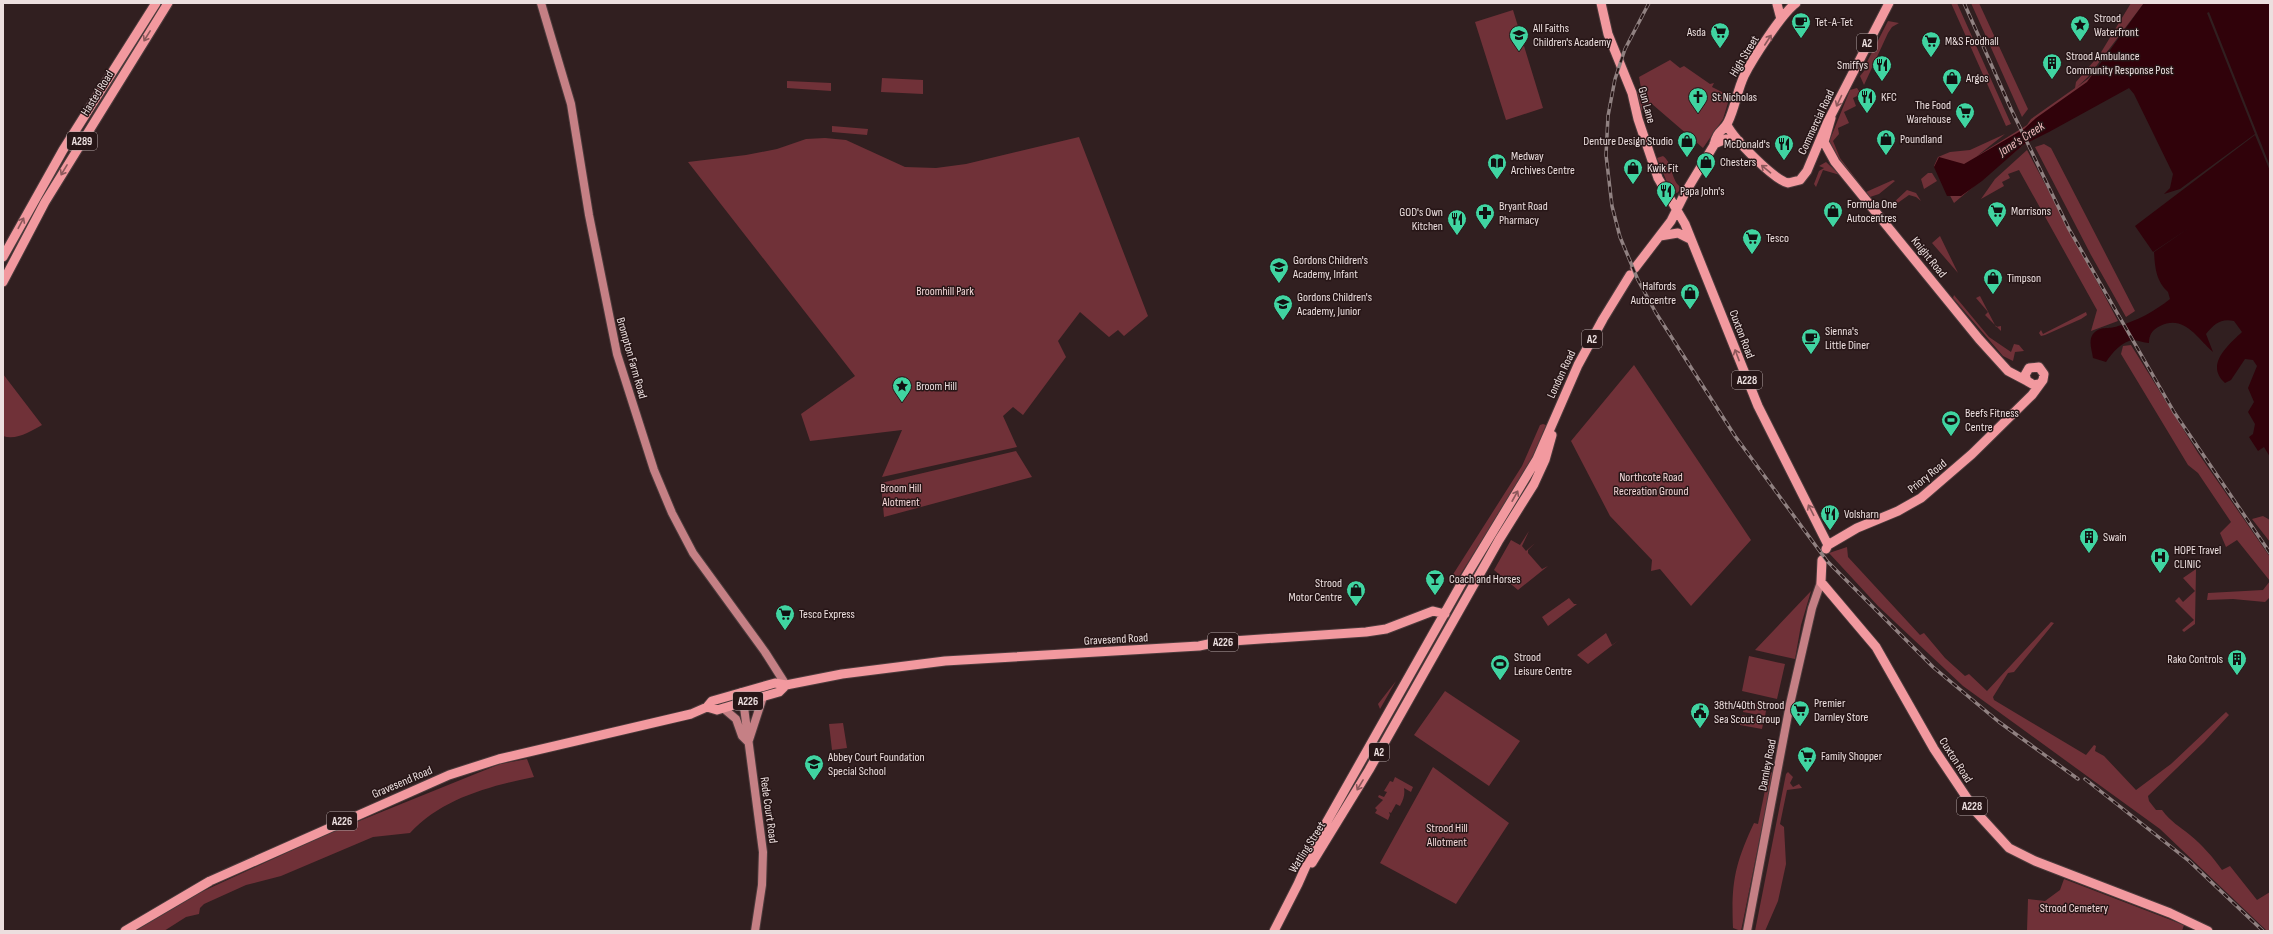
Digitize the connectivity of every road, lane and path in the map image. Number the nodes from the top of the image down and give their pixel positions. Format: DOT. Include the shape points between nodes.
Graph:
graph roads {
  1 [pos="156,3"];
  2 [pos="168,3"];
  3 [pos="541,3"];
  4 [pos="1601,3"];
  5 [pos="1778,3"];
  6 [pos="1795,3"];
  7 [pos="1889,3"];
  8 [pos="1781,19"];
  9 [pos="1832,118"];
  10 [pos="1727,125"];
  11 [pos="1739,141"];
  12 [pos="1714,144"];
  13 [pos="1835,162"];
  14 [pos="1810,165"];
  15 [pos="1677,210"];
  16 [pos="1660,236"];
  17 [pos="1690,238"];
  18 [pos="3,257"];
  19 [pos="3,282"];
  20 [pos="2005,367"];
  21 [pos="2027,369"];
  22 [pos="2027,382"];
  23 [pos="2039,384"];
  24 [pos="2025,402"];
  25 [pos="1553,423"];
  26 [pos="1520,508"];
  27 [pos="1483,548"];
  28 [pos="1827,548"];
  29 [pos="1822,560"];
  30 [pos="1821,582"];
  31 [pos="1465,589"];
  32 [pos="1445,614"];
  33 [pos="1456,617"];
  34 [pos="771,664"];
  35 [pos="1430,664"];
  36 [pos="786,685"];
  37 [pos="764,686"];
  38 [pos="742,692"];
  39 [pos="763,697"];
  40 [pos="744,702"];
  41 [pos="707,707"];
  42 [pos="723,708"];
  43 [pos="1387,715"];
  44 [pos="1386,738"];
  45 [pos="748,743"];
  46 [pos="1353,775"];
  47 [pos="1298,884"];
  48 [pos="125,931"];
  49 [pos="755,931"];
  50 [pos="1274,931"];
  51 [pos="1747,931"];
  52 [pos="2208,931"];
  18 -- 1 [label="main road, Hasted Road / A289, one-way" via="59,156"];
  2 -- 19 [label="main road, Hasted Road / A289, one-way" via="45,202"];
  3 -- 34 [label="main road, Brompton Farm Road" via="571,104 589,215 617,354 652,464 687,543"];
  4 -- 15 [label="main road, Gun Lane / A228" via="1608,34 1629,82 1654,169"];
  5 -- 6 [label="main road"];
  5 -- 8 [label="main road"];
  6 -- 8 [label="main road, High Street / A2"];
  7 -- 9 [label="main road, Commercial Road / A2, one-way" via="1856,65"];
  10 -- 8 [label="main road, High Street / A2, one-way" via="1744,76"];
  9 -- 13 [label="main road, Knight Road" via="1824,142"];
  9 -- 14 [label="main road, Commercial Road / A2" via="1816,147"];
  10 -- 11 [label="main road, Commercial Road / A2"];
  10 -- 12 [label="main road, High Street / A2" via="1714,139"];
  11 -- 12 [label="main road" via="1726,139"];
  14 -- 11 [label="main road, Commercial Road / A2, one-way" via="1800,180 1793,183 1785,182 1762,165"];
  12 -- 15 [label="main road, High Street / A2"];
  13 -- 14 [label="main road" via="1822,154"];
  13 -- 20 [label="main road, Knight Road" via="1979,339"];
  15 -- 16 [label="main road, London Road / A2"];
  15 -- 17 [label="main road, Cuxton Road / A228"];
  16 -- 17 [label="main road" via="1678,233"];
  16 -- 25 [label="main road, London Road / A2" via="1633,272 1588,346 1568,385"];
  28 -- 17 [label="main road, Cuxton Road / A228, one-way" via="1758,406"];
  20 -- 21 [label="main road"];
  20 -- 22 [label="main road, Knight Road" via="2016,377"];
  21 -- 22 [label="main road"];
  21 -- 23 [label="main road" via="2036,366 2043,371 2044,377"];
  22 -- 23 [label="main road"];
  22 -- 24 [label="main road"];
  23 -- 24 [label="main road, Priory Road / A228"];
  24 -- 28 [label="main road, Priory Road / A228" via="1972,454 1921,498 1898,511 1857,528"];
  25 -- 26 [label="main road, London Road / A2" via="1545,460"];
  27 -- 25 [label="main road, London Road / A2, one-way" via="1537,458"];
  26 -- 27 [label="main road, London Road" via="1512,512"];
  26 -- 31 [label="main road, London Road / A2" via="1499,540 1481,561"];
  27 -- 31 [label="main road, London Road / A2"];
  29 -- 30 [label="main road"];
  30 -- 51 [label="main road, Darnley Road" via="1810,613 1790,704"];
  30 -- 52 [label="main road, Cuxton Road / A228" via="1876,647 1934,749 1977,813 2009,848"];
  31 -- 32 [label="main road, London Road / A2"];
  31 -- 33 [label="main road, London Road / A2"];
  32 -- 36 [label="main road, Gravesend Road / A226" via="1433,611 1386,629 1362,632 1218,642 1199,646 946,661 842,674"];
  32 -- 43 [label="main road, Watling Street / A2"];
  33 -- 35 [label="main road, Watling Street / A2"];
  34 -- 36 [label="main road, Brompton Farm Road"];
  34 -- 37 [label="main road" via="770,678"];
  35 -- 43 [label="main road, Watling Street" via="1418,674 1393,718"];
  35 -- 44 [label="main road, Watling Street / A2"];
  36 -- 37 [label="main road, Gravesend Road / A226" via="774,683"];
  36 -- 39 [label="main road, Gravesend Road / A226" via="779,692"];
  37 -- 38 [label="main road, Gravesend Road / A226"];
  38 -- 40 [label="main road, Rede Court Road"];
  38 -- 41 [label="main road, Gravesend Road / A226" via="712,701"];
  39 -- 40 [label="main road, Gravesend Road / A226"];
  39 -- 45 [label="main road"];
  40 -- 42 [label="main road, Gravesend Road / A226"];
  40 -- 45 [label="main road, Rede Court Road"];
  41 -- 42 [label="main road, Gravesend Road / A226" via="717,710"];
  41 -- 48 [label="main road, Gravesend Road / A226" via="691,714 499,759 449,775 210,881"];
  42 -- 45 [label="main road" via="736,719 742,736"];
  43 -- 46 [label="main road, Watling Street / A2"];
  44 -- 46 [label="main road, Watling Street" via="1380,739 1364,765"];
  44 -- 47 [label="main road, Watling Street / A2, one-way"];
  45 -- 49 [label="main road, Rede Court Road" via="763,852 762,885"];
  46 -- 47 [label="main road, Watling Street / A2" via="1321,832"];
  47 -- 50 [label="main road, A2"];
}
